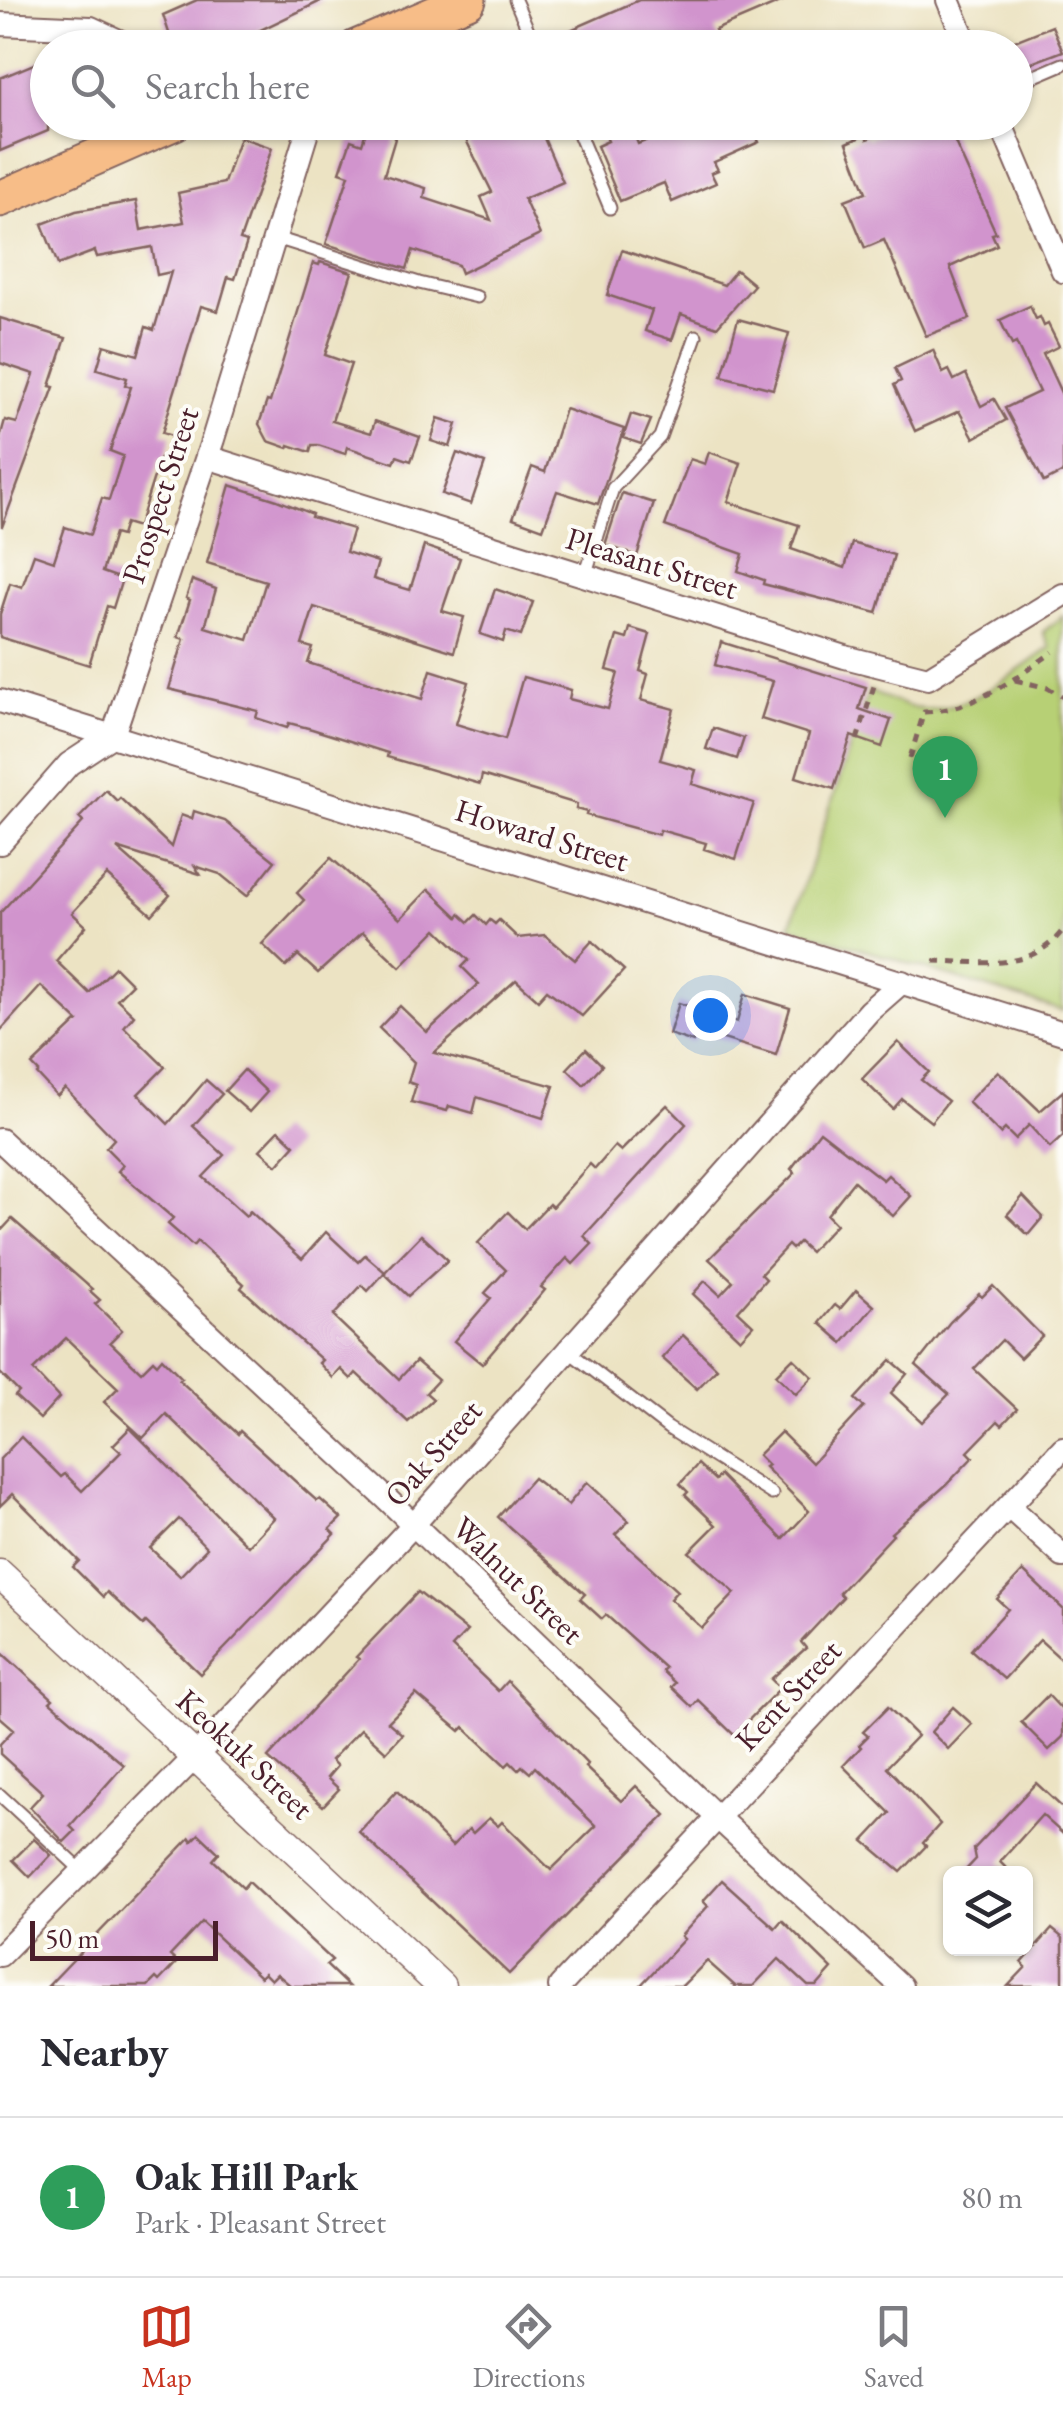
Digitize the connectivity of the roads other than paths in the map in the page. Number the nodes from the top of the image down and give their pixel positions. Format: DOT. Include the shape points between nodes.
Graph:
graph roads {
  1 [pos="468,0"];
  2 [pos="515,0"];
  3 [pos="948,0"];
  4 [pos="0,24"];
  5 [pos="95,30"];
  6 [pos="398,30"];
  7 [pos="528,30"];
  8 [pos="961,30"];
  9 [pos="1063,64"];
  10 [pos="1033,77"];
  11 [pos="133,140"];
  12 [pos="305,140"];
  13 [pos="582,140"];
  14 [pos="1008,140"];
  15 [pos="0,199"];
  16 [pos="610,208"];
  17 [pos="276,238"];
  18 [pos="1063,271"];
  19 [pos="477,296"];
  20 [pos="696,336"];
  21 [pos="207,457"];
  22 [pos="586,576"];
  23 [pos="1063,594"];
  24 [pos="0,701"];
  25 [pos="113,735"];
  26 [pos="0,843"];
  27 [pos="902,982"];
  28 [pos="1063,1033"];
  29 [pos="0,1140"];
  30 [pos="567,1350"];
  31 [pos="1063,1448"];
  32 [pos="772,1494"];
  33 [pos="1008,1506"];
  34 [pos="413,1526"];
  35 [pos="1063,1556"];
  36 [pos="0,1574"];
  37 [pos="196,1756"];
  38 [pos="0,1795"];
  39 [pos="718,1817"];
  40 [pos="81,1870"];
  41 [pos="0,1955"];
  42 [pos="442,1986"];
  43 [pos="560,1986"];
  44 [pos="901,1986"];
  1 -- 6 [label="main road"];
  2 -- 7 [label="lane"];
  3 -- 8 [label="street"];
  4 -- 5 [label="street"];
  9 -- 10 [label="lane"];
  11 -- 15 [label="main road"];
  12 -- 17 [label="street, Prospect Street"];
  13 -- 16 [label="lane"];
  14 -- 18 [label="street"];
  17 -- 19 [label="lane"];
  17 -- 21 [label="street, Prospect Street"];
  20 -- 22 [label="lane" via="660,437 612,488"];
  21 -- 22 [label="street, Pleasant Street"];
  21 -- 25 [label="street, Prospect Street"];
  22 -- 23 [label="street, Pleasant Street" via="928,678"];
  24 -- 25 [label="street, Howard Street"];
  25 -- 26 [label="street" via="70,764"];
  25 -- 27 [label="street, Howard Street"];
  27 -- 28 [label="street, Howard Street"];
  27 -- 30 [label="street, Oak Street"];
  29 -- 34 [label="street, Walnut Street"];
  30 -- 32 [label="lane" via="668,1428"];
  30 -- 34 [label="street, Oak Street"];
  31 -- 33 [label="street, Kent Street"];
  33 -- 35 [label="street"];
  33 -- 39 [label="street, Kent Street"];
  34 -- 37 [label="street, Oak Street"];
  34 -- 39 [label="street, Walnut Street"];
  36 -- 37 [label="street, Keokuk Street"];
  37 -- 40 [label="street, Oak Street"];
  37 -- 42 [label="street, Keokuk Street"];
  38 -- 40 [label="lane"];
  39 -- 43 [label="street, Kent Street"];
  39 -- 44 [label="street, Walnut Street"];
  40 -- 41 [label="street, Oak Street"];
}
